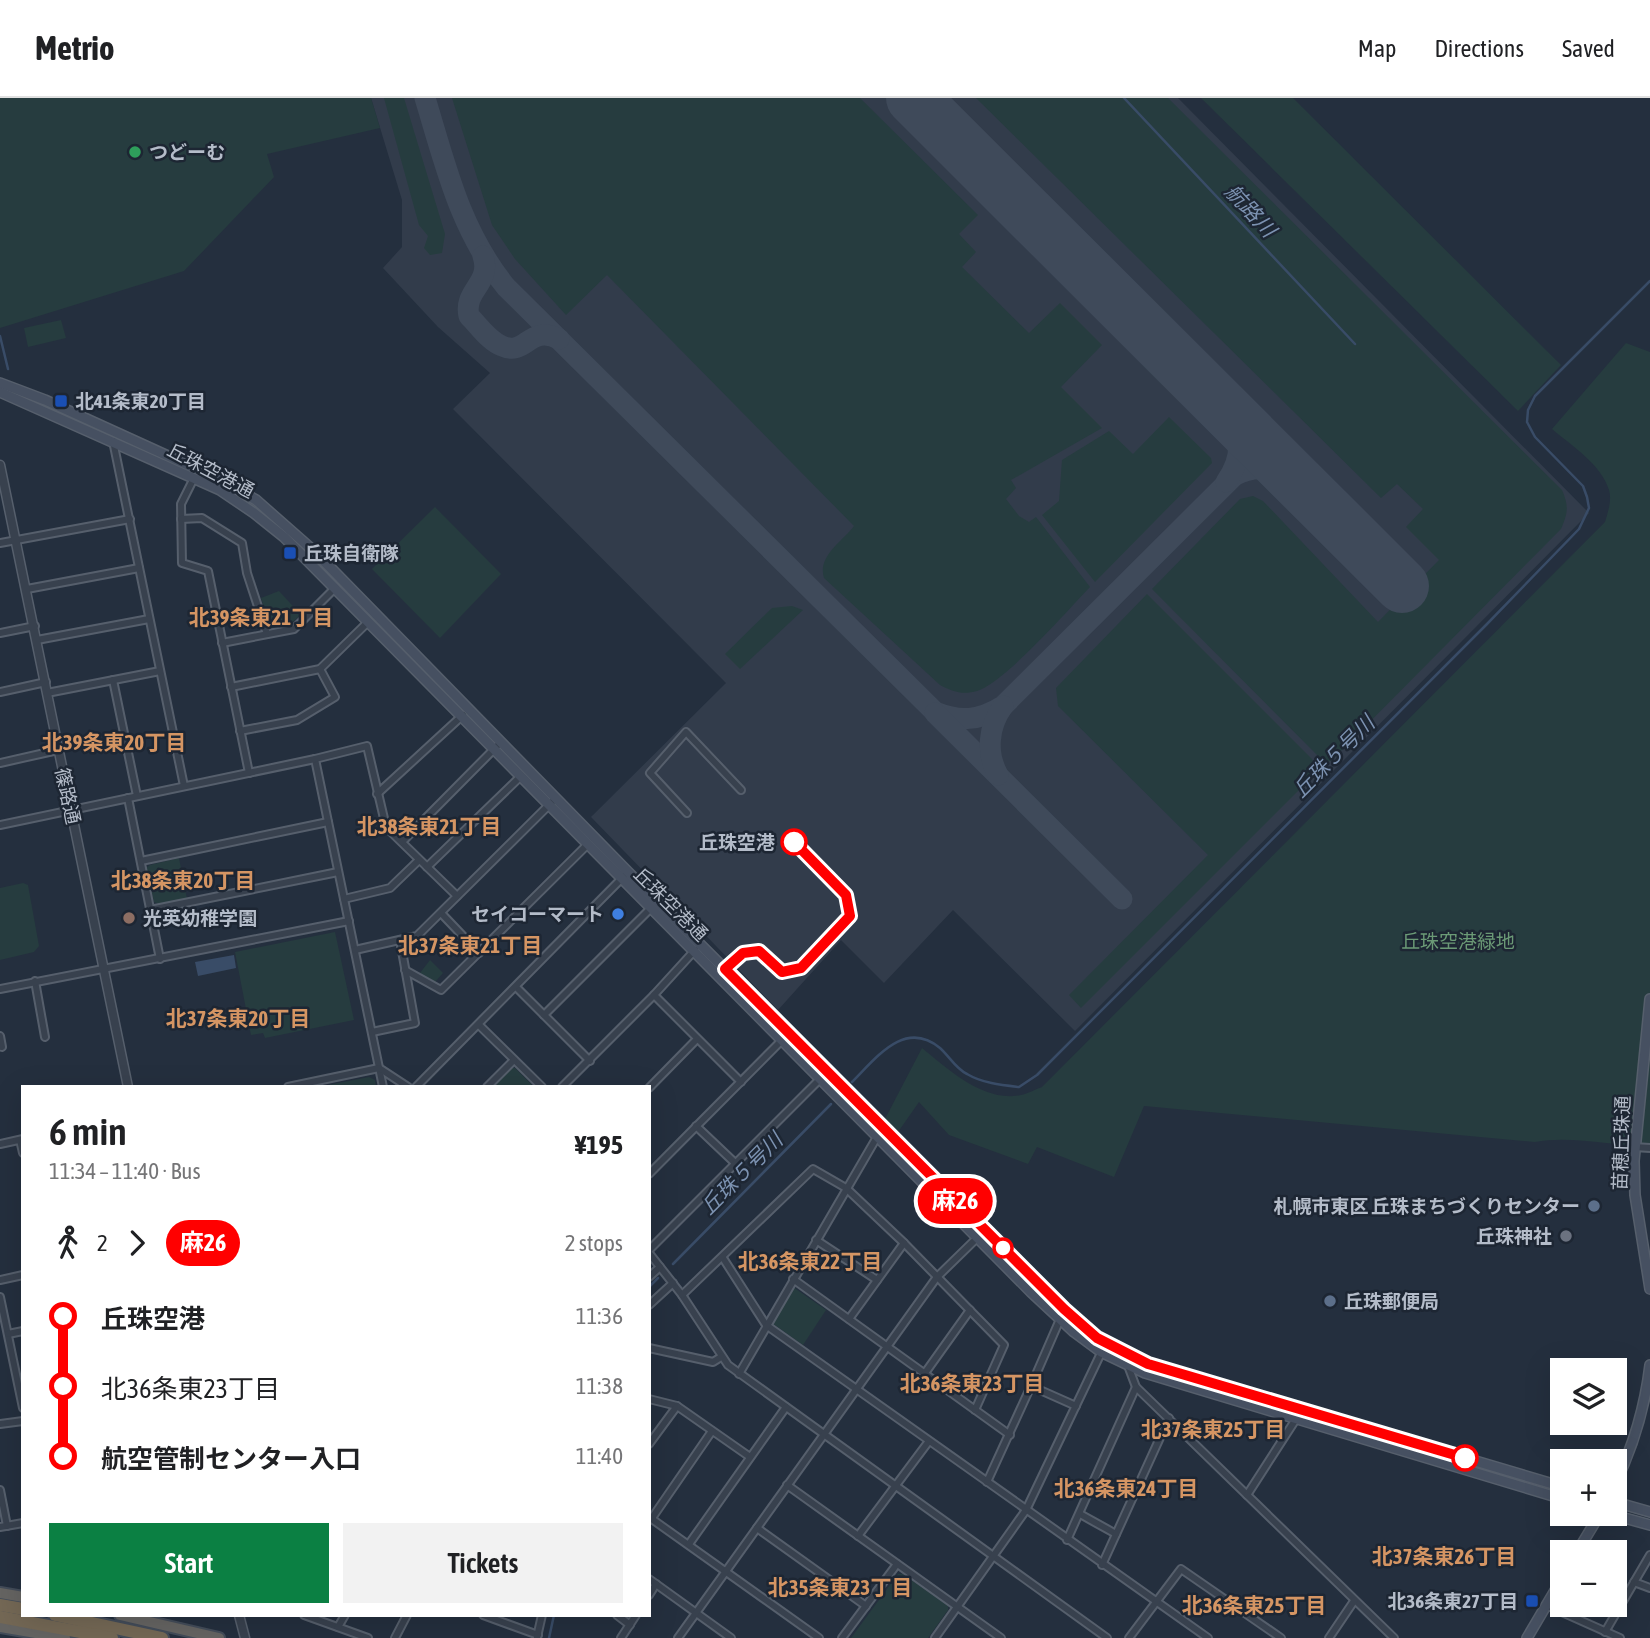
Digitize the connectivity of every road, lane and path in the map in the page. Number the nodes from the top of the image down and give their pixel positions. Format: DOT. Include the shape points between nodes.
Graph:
graph roads {
  1 [pos="0,383"];
  2 [pos="0,391"];
  3 [pos="115,437"];
  4 [pos="0,465"];
  5 [pos="194,478"];
  6 [pos="130,519"];
  7 [pos="181,519"];
  8 [pos="15,541"];
  9 [pos="0,543"];
  10 [pos="139,568"];
  11 [pos="27,589"];
  12 [pos="335,589"];
  13 [pos="149,618"];
  14 [pos="368,622"];
  15 [pos="35,626"];
  16 [pos="0,634"];
  17 [pos="267,634"];
  18 [pos="37,640"];
  19 [pos="222,643"];
  20 [pos="320,669"];
  21 [pos="160,671"];
  22 [pos="113,680"];
  23 [pos="46,682"];
  24 [pos="231,687"];
  25 [pos="0,692"];
  26 [pos="47,693"];
  27 [pos="465,713"];
  28 [pos="240,732"];
  29 [pos="501,741"];
  30 [pos="493,749"];
  31 [pos="58,750"];
  32 [pos="315,759"];
  33 [pos="0,763"];
  34 [pos="249,773"];
  35 [pos="520,777"];
  36 [pos="184,786"];
  37 [pos="741,790"];
  38 [pos="377,794"];
  39 [pos="137,796"];
  40 [pos="128,798"];
  41 [pos="552,802"];
  42 [pos="71,811"];
  43 [pos="687,813"];
  44 [pos="328,822"];
  45 [pos="0,825"];
  46 [pos="402,842"];
  47 [pos="587,845"];
  48 [pos="419,860"];
  49 [pos="141,862"];
  50 [pos="427,867"];
  51 [pos="338,872"];
  52 [pos="625,876"];
  53 [pos="457,896"];
  54 [pos="344,899"];
  55 [pos="651,908"];
  56 [pos="150,910"];
  57 [pos="441,913"];
  58 [pos="349,921"];
  59 [pos="400,940"];
  60 [pos="697,948"];
  61 [pos="355,950"];
  62 [pos="479,953"];
  63 [pos="160,958"];
  64 [pos="103,969"];
  65 [pos="405,970"];
  66 [pos="35,981"];
  67 [pos="516,987"];
  68 [pos="0,989"];
  69 [pos="654,995"];
  70 [pos="1650,999"];
  71 [pos="544,1015"];
  72 [pos="479,1025"];
  73 [pos="372,1032"];
  74 [pos="0,1036"];
  75 [pos="784,1037"];
  76 [pos="46,1038"];
  77 [pos="697,1039"];
  78 [pos="2,1047"];
  79 [pos="514,1060"];
  80 [pos="590,1060"];
  81 [pos="379,1068"];
  82 [pos="819,1080"];
  83 [pos="741,1082"];
  84 [pos="128,1085"];
  85 [pos="298,1085"];
  86 [pos="383,1085"];
  87 [pos="405,1085"];
  88 [pos="418,1085"];
  89 [pos="490,1085"];
  90 [pos="540,1085"];
  91 [pos="564,1085"];
  92 [pos="651,1086"];
  93 [pos="696,1126"];
  94 [pos="877,1137"];
  95 [pos="21,1140"];
  96 [pos="0,1144"];
  97 [pos="1634,1147"];
  98 [pos="1650,1148"];
  99 [pos="735,1163"];
  100 [pos="651,1172"];
  101 [pos="846,1188"];
  102 [pos="985,1230"];
  103 [pos="977,1238"];
  104 [pos="816,1240"];
  105 [pos="904,1242"];
  106 [pos="651,1249"];
  107 [pos="651,1254"];
  108 [pos="723,1258"];
  109 [pos="660,1266"];
  110 [pos="21,1275"];
  111 [pos="651,1275"];
  112 [pos="937,1277"];
  113 [pos="793,1279"];
  114 [pos="0,1280"];
  115 [pos="877,1280"];
  116 [pos="673,1283"];
  117 [pos="1650,1289"];
  118 [pos="682,1295"];
  119 [pos="0,1297"];
  120 [pos="651,1302"];
  121 [pos="1064,1309"];
  122 [pos="971,1310"];
  123 [pos="849,1319"];
  124 [pos="1060,1320"];
  125 [pos="766,1325"];
  126 [pos="3,1326"];
  127 [pos="21,1331"];
  128 [pos="8,1334"];
  129 [pos="887,1346"];
  130 [pos="1102,1347"];
  131 [pos="651,1348"];
  132 [pos="1126,1354"];
  133 [pos="721,1357"];
  134 [pos="1127,1365"];
  135 [pos="1650,1365"];
  136 [pos="925,1373"];
  137 [pos="739,1374"];
  138 [pos="1031,1386"];
  139 [pos="1136,1387"];
  140 [pos="856,1389"];
  141 [pos="21,1398"];
  142 [pos="651,1400"];
  143 [pos="677,1406"];
  144 [pos="1076,1406"];
  145 [pos="786,1407"];
  146 [pos="975,1410"];
  147 [pos="1169,1418"];
  148 [pos="1296,1419"];
  149 [pos="21,1421"];
  150 [pos="0,1424"];
  151 [pos="712,1430"];
  152 [pos="824,1435"];
  153 [pos="1010,1435"];
  154 [pos="651,1441"];
  155 [pos="929,1441"];
  156 [pos="1627,1456"];
  157 [pos="750,1457"];
  158 [pos="987,1482"];
  159 [pos="1550,1483"];
  160 [pos="787,1485"];
  161 [pos="895,1487"];
  162 [pos="0,1490"];
  163 [pos="1247,1495"];
  164 [pos="1550,1495"];
  165 [pos="1627,1506"];
  166 [pos="1026,1510"];
  167 [pos="1650,1513"];
  168 [pos="1080,1514"];
  169 [pos="651,1516"];
  170 [pos="651,1518"];
  171 [pos="1627,1519"];
  172 [pos="21,1523"];
  173 [pos="1650,1525"];
  174 [pos="3,1527"];
  175 [pos="757,1528"];
  176 [pos="1116,1534"];
  177 [pos="858,1536"];
  178 [pos="1067,1540"];
  179 [pos="689,1544"];
  180 [pos="1650,1555"];
  181 [pos="993,1557"];
  182 [pos="897,1564"];
  183 [pos="1102,1565"];
  184 [pos="726,1570"];
  185 [pos="651,1580"];
  186 [pos="1634,1582"];
  187 [pos="656,1584"];
  188 [pos="1650,1588"];
  189 [pos="651,1592"];
  190 [pos="0,1593"];
  191 [pos="21,1597"];
  192 [pos="1550,1598"];
  193 [pos="1158,1601"];
  194 [pos="1354,1601"];
  195 [pos="0,1605"];
  196 [pos="1546,1605"];
  197 [pos="866,1606"];
  198 [pos="957,1607"];
  199 [pos="21,1609"];
  200 [pos="696,1613"];
  201 [pos="64,1617"];
  202 [pos="129,1617"];
  203 [pos="240,1617"];
  204 [pos="310,1617"];
  205 [pos="344,1617"];
  206 [pos="406,1617"];
  207 [pos="488,1617"];
  208 [pos="542,1617"];
  209 [pos="620,1617"];
  210 [pos="635,1617"];
  211 [pos="0,1618"];
  212 [pos="630,1625"];
  213 [pos="0,1627"];
  214 [pos="338,1627"];
  215 [pos="1605,1632"];
  216 [pos="16,1633"];
  217 [pos="537,1637"];
  218 [pos="65,1638"];
  219 [pos="112,1638"];
  220 [pos="162,1638"];
  221 [pos="219,1638"];
  222 [pos="245,1638"];
  223 [pos="369,1638"];
  224 [pos="395,1638"];
  225 [pos="621,1638"];
  226 [pos="677,1638"];
  227 [pos="731,1638"];
  228 [pos="819,1638"];
  229 [pos="842,1638"];
  230 [pos="935,1638"];
  231 [pos="1001,1638"];
  232 [pos="1107,1638"];
  233 [pos="1129,1638"];
  234 [pos="1208,1638"];
  235 [pos="1281,1638"];
  236 [pos="1329,1638"];
  237 [pos="1394,1638"];
  238 [pos="1527,1638"];
  239 [pos="1620,1638"];
  1 -- 3 [label="main road, 丘珠空港通" via="46,400"];
  2 -- 3 [label="main road, 丘珠空港通"];
  3 -- 5 [label="main road, 丘珠空港通"];
  3 -- 6 [label="street"];
  3 -- 27 [label="main road, 丘珠空港通" via="225,482 256,500 315,552"];
  4 -- 8 [label="street, 篠路通"];
  5 -- 7 [label="street" via="181,505"];
  5 -- 12 [label="main road, 丘珠空港通" via="285,537"];
  6 -- 8 [label="street"];
  6 -- 10 [label="street"];
  7 -- 17 [label="street" via="202,518 242,542"];
  7 -- 19 [label="street" via="182,563 208,571"];
  8 -- 9 [label="street"];
  8 -- 11 [label="street, 篠路通"];
  10 -- 11 [label="street"];
  10 -- 13 [label="street"];
  11 -- 15 [label="street, 篠路通"];
  12 -- 14 [label="main road, 丘珠空港通"];
  12 -- 17 [label="street" via="294,629"];
  13 -- 18 [label="street"];
  13 -- 21 [label="street"];
  14 -- 20 [label="street"];
  14 -- 27 [label="main road, 丘珠空港通"];
  15 -- 16 [label="street"];
  15 -- 18 [label="street, 篠路通"];
  17 -- 19 [label="street"];
  18 -- 23 [label="street, 篠路通"];
  19 -- 24 [label="street"];
  20 -- 24 [label="street"];
  20 -- 28 [label="street" via="335,697 297,720"];
  21 -- 22 [label="street"];
  21 -- 36 [label="street"];
  22 -- 26 [label="street"];
  22 -- 39 [label="street"];
  23 -- 25 [label="street"];
  23 -- 26 [label="street, 篠路通"];
  24 -- 28 [label="street"];
  26 -- 31 [label="street, 篠路通"];
  27 -- 29 [label="main road, 丘珠空港通"];
  27 -- 30 [label="main road, 丘珠空港通"];
  27 -- 38 [label="street"];
  28 -- 34 [label="street"];
  29 -- 30 [label="street"];
  29 -- 41 [label="main road, 丘珠空港通"];
  30 -- 35 [label="main road, 丘珠空港通"];
  30 -- 46 [label="street"];
  31 -- 33 [label="street"];
  31 -- 42 [label="street, 篠路通"];
  32 -- 34 [label="street"];
  32 -- 38 [label="street" via="367,746"];
  32 -- 44 [label="street"];
  34 -- 36 [label="street"];
  35 -- 41 [label="main road, 丘珠空港通"];
  35 -- 50 [label="street"];
  36 -- 39 [label="street"];
  37 -- 43 [label="street" via="686,732 650,774"];
  38 -- 46 [label="street" via="386,827"];
  39 -- 40 [label="street"];
  40 -- 42 [label="street"];
  40 -- 49 [label="street"];
  41 -- 47 [label="main road, 丘珠空港通"];
  41 -- 52 [label="main road, 丘珠空港通"];
  41 -- 53 [label="street"];
  42 -- 45 [label="street"];
  42 -- 64 [label="street, 篠路通"];
  44 -- 49 [label="street"];
  44 -- 51 [label="street"];
  46 -- 48 [label="street"];
  47 -- 52 [label="main road, 丘珠空港通"];
  47 -- 62 [label="street"];
  48 -- 50 [label="street"];
  48 -- 54 [label="street" via="390,888"];
  49 -- 56 [label="street"];
  50 -- 53 [label="street"];
  51 -- 54 [label="street"];
  51 -- 56 [label="street"];
  52 -- 55 [label="main road, 丘珠空港通"];
  52 -- 60 [label="main road, 丘珠空港通"];
  52 -- 67 [label="street"];
  53 -- 57 [label="street"];
  54 -- 58 [label="street"];
  55 -- 60 [label="main road, 丘珠空港通"];
  55 -- 71 [label="street"];
  56 -- 63 [label="street"];
  57 -- 59 [label="street" via="417,936"];
  57 -- 62 [label="street"];
  58 -- 61 [label="street"];
  58 -- 63 [label="street"];
  59 -- 61 [label="street"];
  59 -- 65 [label="street"];
  60 -- 69 [label="street"];
  60 -- 75 [label="main road, 丘珠空港通"];
  61 -- 73 [label="street"];
  62 -- 65 [label="street" via="441,990"];
  63 -- 64 [label="street"];
  64 -- 66 [label="street"];
  64 -- 84 [label="street, 篠路通"];
  65 -- 73 [label="street" via="415,1023"];
  66 -- 68 [label="street"];
  66 -- 76 [label="street"];
  67 -- 71 [label="street"];
  67 -- 72 [label="street"];
  69 -- 77 [label="street"];
  69 -- 80 [label="street"];
  70 -- 97 [label="main road, 苗穂丘珠通"];
  71 -- 80 [label="street"];
  72 -- 79 [label="street"];
  72 -- 88 [label="street"];
  73 -- 81 [label="street"];
  74 -- 78 [label="street"];
  75 -- 82 [label="main road, 丘珠空港通"];
  75 -- 83 [label="street"];
  75 -- 102 [label="main road, 丘珠空港通"];
  77 -- 83 [label="street"];
  77 -- 92 [label="street"];
  79 -- 89 [label="street"];
  79 -- 90 [label="street"];
  80 -- 91 [label="street"];
  81 -- 85 [label="street"];
  81 -- 86 [label="street"];
  81 -- 87 [label="street"];
  82 -- 94 [label="main road, 丘珠空港通"];
  82 -- 99 [label="street"];
  83 -- 93 [label="street"];
  93 -- 99 [label="street"];
  93 -- 100 [label="street"];
  94 -- 101 [label="street"];
  94 -- 103 [label="main road, 丘珠空港通"];
  95 -- 96 [label="street"];
  97 -- 98 [label="street"];
  97 -- 117 [label="main road, 苗穂丘珠通" via="1635,1195"];
  99 -- 106 [label="street"];
  101 -- 104 [label="street"];
  101 -- 105 [label="street"];
  101 -- 108 [label="street" via="813,1169"];
  102 -- 103 [label="street"];
  102 -- 121 [label="main road, 丘珠空港通"];
  103 -- 112 [label="street"];
  103 -- 124 [label="main road, 丘珠空港通"];
  104 -- 113 [label="street"];
  104 -- 115 [label="street"];
  105 -- 112 [label="street"];
  105 -- 115 [label="street"];
  107 -- 109 [label="street"];
  108 -- 118 [label="street"];
  108 -- 125 [label="street"];
  109 -- 111 [label="street"];
  109 -- 116 [label="street"];
  110 -- 114 [label="street"];
  112 -- 122 [label="street"];
  112 -- 129 [label="street"];
  113 -- 123 [label="street"];
  113 -- 125 [label="street"];
  115 -- 123 [label="street"];
  116 -- 118 [label="street"];
  116 -- 120 [label="street"];
  118 -- 133 [label="street"];
  119 -- 126 [label="street"];
  121 -- 124 [label="street"];
  121 -- 130 [label="main road, 丘珠空港通"];
  122 -- 136 [label="street"];
  122 -- 146 [label="street" via="1004,1345"];
  123 -- 129 [label="street"];
  124 -- 130 [label="main road, 丘珠空港通"];
  124 -- 138 [label="street"];
  125 -- 137 [label="street"];
  125 -- 140 [label="street"];
  126 -- 128 [label="street"];
  127 -- 128 [label="street"];
  128 -- 141 [label="street"];
  129 -- 136 [label="street"];
  129 -- 140 [label="street"];
  130 -- 132 [label="main road, 丘珠空港通"];
  130 -- 134 [label="main road, 丘珠空港通"];
  130 -- 144 [label="street"];
  131 -- 133 [label="street" via="713,1362"];
  132 -- 134 [label="street"];
  132 -- 159 [label="main road, 丘珠空港通"];
  133 -- 137 [label="street"];
  134 -- 139 [label="street"];
  134 -- 148 [label="main road, 丘珠空港通"];
  135 -- 156 [label="main road"];
  136 -- 146 [label="street"];
  137 -- 145 [label="street"];
  138 -- 144 [label="street"];
  138 -- 153 [label="street"];
  139 -- 147 [label="street"];
  139 -- 168 [label="street"];
  140 -- 152 [label="street"];
  140 -- 155 [label="street"];
  142 -- 143 [label="street"];
  143 -- 151 [label="street"];
  143 -- 154 [label="street"];
  144 -- 166 [label="street"];
  145 -- 152 [label="street"];
  145 -- 157 [label="street"];
  146 -- 153 [label="street"];
  147 -- 163 [label="street"];
  147 -- 176 [label="street"];
  148 -- 163 [label="street"];
  148 -- 164 [label="main road, 丘珠空港通"];
  149 -- 150 [label="street"];
  151 -- 157 [label="street"];
  151 -- 169 [label="street"];
  152 -- 160 [label="street"];
  152 -- 161 [label="street"];
  153 -- 158 [label="street"];
  155 -- 158 [label="street"];
  155 -- 161 [label="street"];
  157 -- 179 [label="street"];
  158 -- 166 [label="street"];
  160 -- 175 [label="street"];
  160 -- 177 [label="street"];
  161 -- 177 [label="street"];
  161 -- 181 [label="street"];
  162 -- 174 [label="street"];
  163 -- 194 [label="street"];
  165 -- 167 [label="main road"];
  166 -- 178 [label="street"];
  166 -- 181 [label="street"];
  168 -- 176 [label="street"];
  168 -- 178 [label="street"];
  170 -- 179 [label="street"];
  171 -- 173 [label="main road"];
  172 -- 174 [label="street"];
  175 -- 184 [label="street"];
  175 -- 197 [label="street"];
  176 -- 183 [label="street"];
  177 -- 182 [label="street"];
  178 -- 183 [label="street"];
  179 -- 184 [label="street"];
  180 -- 186 [label="street"];
  181 -- 198 [label="street"];
  181 -- 232 [label="street"];
  182 -- 197 [label="street"];
  182 -- 198 [label="street"];
  183 -- 193 [label="street"];
  184 -- 200 [label="street"];
  184 -- 228 [label="street"];
  185 -- 187 [label="street"];
  186 -- 188 [label="street"];
  186 -- 215 [label="street"];
  187 -- 189 [label="street"];
  187 -- 200 [label="street"];
  190 -- 191 [label="highway"];
  192 -- 196 [label="main road"];
  193 -- 233 [label="street"];
  193 -- 234 [label="street"];
  193 -- 235 [label="street" via="1181,1569"];
  194 -- 236 [label="street"];
  194 -- 237 [label="street"];
  195 -- 199 [label="highway"];
  196 -- 215 [label="street"];
  196 -- 238 [label="main road"];
  197 -- 229 [label="street"];
  198 -- 230 [label="street"];
  198 -- 231 [label="street"];
  200 -- 226 [label="street"];
  200 -- 227 [label="street"];
  201 -- 220 [label="highway"];
  202 -- 221 [label="highway"];
  203 -- 222 [label="street"];
  204 -- 214 [label="street"];
  205 -- 214 [label="street"];
  206 -- 224 [label="street"];
  207 -- 217 [label="street"];
  208 -- 217 [label="street"];
  209 -- 212 [label="street"];
  210 -- 212 [label="street"];
  211 -- 219 [label="highway"];
  212 -- 225 [label="street"];
  213 -- 216 [label="highway"];
  214 -- 223 [label="street"];
  215 -- 239 [label="street"];
  216 -- 218 [label="highway"];
}
